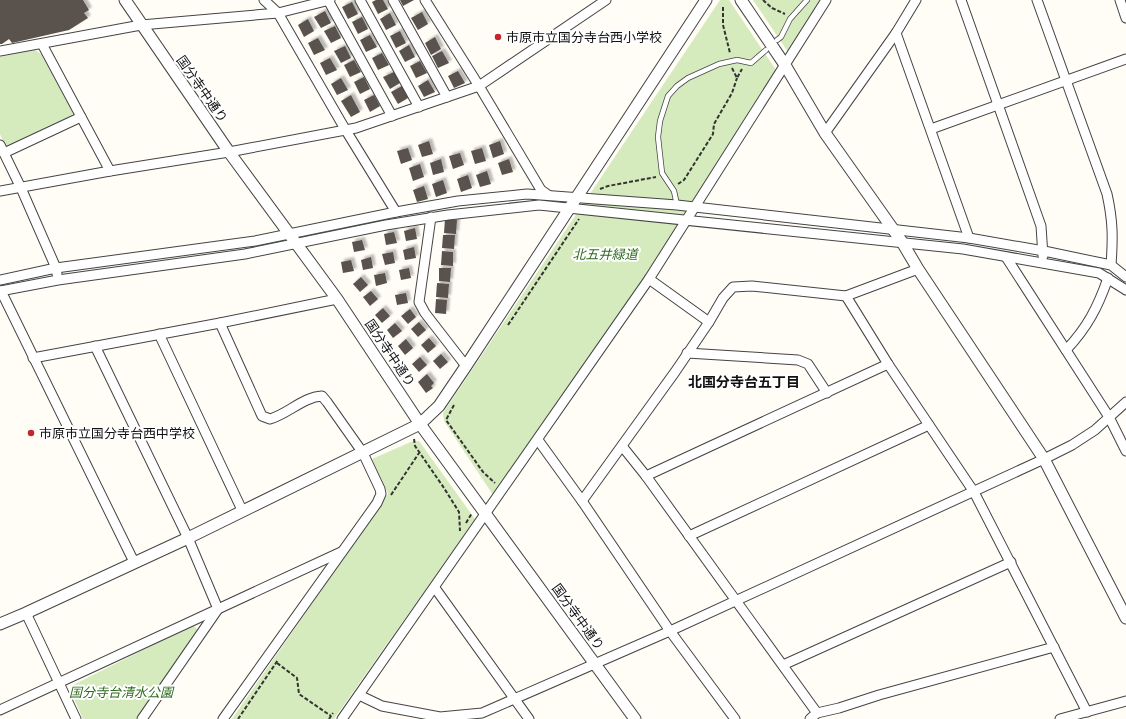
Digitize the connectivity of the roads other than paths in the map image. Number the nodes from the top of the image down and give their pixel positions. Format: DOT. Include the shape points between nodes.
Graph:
graph roads {
  1 [pos="125,0"];
  2 [pos="264,0"];
  3 [pos="329,0"];
  4 [pos="360,0"];
  5 [pos="393,0"];
  6 [pos="425,0"];
  7 [pos="606,0"];
  8 [pos="706,0"];
  9 [pos="741,0"];
  10 [pos="807,0"];
  11 [pos="826,0"];
  12 [pos="916,0"];
  13 [pos="961,0"];
  14 [pos="1037,0"];
  15 [pos="1120,0"];
  16 [pos="278,13"];
  17 [pos="1126,18"];
  18 [pos="141,25"];
  19 [pos="896,33"];
  20 [pos="777,40"];
  21 [pos="42,44"];
  22 [pos="766,50"];
  23 [pos="0,51"];
  24 [pos="1126,60"];
  25 [pos="785,65"];
  26 [pos="1066,81"];
  27 [pos="480,86"];
  28 [pos="447,97"];
  29 [pos="998,105"];
  30 [pos="419,107"];
  31 [pos="392,116"];
  32 [pos="81,117"];
  33 [pos="346,129"];
  34 [pos="931,130"];
  35 [pos="825,134"];
  36 [pos="2,149"];
  37 [pos="229,152"];
  38 [pos="110,171"];
  39 [pos="21,188"];
  40 [pos="0,192"];
  41 [pos="548,195"];
  42 [pos="577,196"];
  43 [pos="677,205"];
  44 [pos="695,207"];
  45 [pos="569,208"];
  46 [pos="396,212"];
  47 [pos="431,217"];
  48 [pos="688,220"];
  49 [pos="891,228"];
  50 [pos="288,234"];
  51 [pos="969,238"];
  52 [pos="902,242"];
  53 [pos="296,244"];
  54 [pos="1044,251"];
  55 [pos="1006,257"];
  56 [pos="1042,263"];
  57 [pos="1110,265"];
  58 [pos="56,268"];
  59 [pos="918,269"];
  60 [pos="1126,276"];
  61 [pos="1108,278"];
  62 [pos="649,279"];
  63 [pos="0,280"];
  64 [pos="58,280"];
  65 [pos="1126,290"];
  66 [pos="0,291"];
  67 [pos="846,296"];
  68 [pos="336,299"];
  69 [pos="708,322"];
  70 [pos="220,323"];
  71 [pos="159,334"];
  72 [pos="95,346"];
  73 [pos="1066,350"];
  74 [pos="687,353"];
  75 [pos="33,358"];
  76 [pos="888,364"];
  77 [pos="466,366"];
  78 [pos="827,393"];
  79 [pos="1126,402"];
  80 [pos="1109,417"];
  81 [pos="420,424"];
  82 [pos="929,425"];
  83 [pos="538,440"];
  84 [pos="622,446"];
  85 [pos="1126,450"];
  86 [pos="363,453"];
  87 [pos="1044,459"];
  88 [pos="646,476"];
  89 [pos="974,492"];
  90 [pos="582,501"];
  91 [pos="242,510"];
  92 [pos="486,512"];
  93 [pos="689,536"];
  94 [pos="188,538"];
  95 [pos="342,551"];
  96 [pos="134,562"];
  97 [pos="1011,562"];
  98 [pos="435,588"];
  99 [pos="737,600"];
  100 [pos="218,609"];
  101 [pos="26,613"];
  102 [pos="1126,618"];
  103 [pos="0,624"];
  104 [pos="670,631"];
  105 [pos="1054,647"];
  106 [pos="595,664"];
  107 [pos="783,665"];
  108 [pos="58,684"];
  109 [pos="359,695"];
  110 [pos="514,699"];
  111 [pos="1126,701"];
  112 [pos="0,710"];
  113 [pos="817,712"];
  114 [pos="1087,712"];
  115 [pos="76,719"];
  116 [pos="142,719"];
  117 [pos="223,719"];
  118 [pos="342,719"];
  119 [pos="529,719"];
  120 [pos="635,719"];
  121 [pos="736,719"];
  122 [pos="810,719"];
  123 [pos="1060,719"];
  1 -- 18 [label="street, 国分寺中通り"];
  2 -- 16 [label="street"];
  3 -- 16 [label="street"];
  3 -- 31 [label="street"];
  4 -- 30 [label="street"];
  5 -- 28 [label="street"];
  6 -- 27 [label="street"];
  7 -- 27 [label="street"];
  8 -- 42 [label="street"];
  9 -- 25 [label="street"];
  10 -- 20 [label="lane"];
  11 -- 25 [label="street"];
  12 -- 19 [label="street"];
  13 -- 29 [label="street"];
  14 -- 26 [label="street"];
  15 -- 17 [label="street"];
  16 -- 18 [label="street"];
  16 -- 33 [label="street"];
  18 -- 21 [label="street"];
  18 -- 37 [label="street, 国分寺中通り"];
  19 -- 34 [label="street"];
  19 -- 35 [label="street"];
  21 -- 23 [label="street"];
  21 -- 32 [label="street"];
  22 -- 43 [label="lane" via="751,63 738,60 719,64 688,78 668,96 658,137 662,173 674,191"];
  24 -- 26 [label="street"];
  25 -- 35 [label="street"];
  25 -- 44 [label="street"];
  26 -- 29 [label="street"];
  26 -- 57 [label="street" via="1107,194 1112,215 1113,238"];
  27 -- 28 [label="street"];
  27 -- 41 [label="street" via="541,190"];
  28 -- 30 [label="street"];
  29 -- 34 [label="street"];
  29 -- 54 [label="street" via="1041,226"];
  30 -- 31 [label="street"];
  31 -- 33 [label="street"];
  32 -- 36 [label="street"];
  32 -- 38 [label="street"];
  33 -- 37 [label="street"];
  33 -- 46 [label="street"];
  34 -- 51 [label="street"];
  35 -- 49 [label="street"];
  36 -- 39 [label="street"];
  37 -- 38 [label="street"];
  37 -- 50 [label="street, 国分寺中通り"];
  38 -- 39 [label="street"];
  39 -- 40 [label="street"];
  39 -- 58 [label="street"];
  41 -- 42 [label="street"];
  41 -- 46 [label="street" via="527,194 458,201"];
  42 -- 43 [label="street"];
  42 -- 45 [label="street"];
  43 -- 44 [label="street"];
  44 -- 48 [label="street"];
  44 -- 49 [label="street"];
  45 -- 47 [label="street" via="519,206"];
  45 -- 48 [label="street"];
  45 -- 77 [label="street"];
  46 -- 50 [label="street"];
  47 -- 53 [label="street"];
  47 -- 77 [label="street" via="419,302"];
  48 -- 52 [label="street"];
  48 -- 62 [label="street"];
  49 -- 51 [label="street"];
  49 -- 52 [label="street"];
  50 -- 53 [label="street, 国分寺中通り"];
  50 -- 58 [label="street" via="255,241"];
  51 -- 54 [label="street"];
  52 -- 55 [label="street"];
  52 -- 59 [label="street"];
  53 -- 64 [label="street" via="245,254"];
  53 -- 68 [label="street, 国分寺中通り"];
  54 -- 56 [label="street"];
  54 -- 57 [label="street"];
  55 -- 56 [label="street"];
  55 -- 73 [label="street"];
  56 -- 61 [label="street" via="1099,273"];
  57 -- 60 [label="street"];
  58 -- 63 [label="street"];
  58 -- 64 [label="street"];
  59 -- 67 [label="street"];
  59 -- 87 [label="street"];
  61 -- 65 [label="street"];
  61 -- 73 [label="street" via="1092,316 1079,337"];
  62 -- 69 [label="street"];
  62 -- 83 [label="street"];
  64 -- 66 [label="street"];
  66 -- 75 [label="street"];
  67 -- 69 [label="street" via="752,286 733,288 723,298"];
  67 -- 76 [label="street"];
  68 -- 70 [label="street"];
  68 -- 81 [label="street, 国分寺中通り"];
  69 -- 74 [label="street"];
  70 -- 71 [label="street"];
  70 -- 86 [label="street" via="262,416 270,419 278,417 313,397 322,396"];
  71 -- 72 [label="street"];
  71 -- 91 [label="street"];
  72 -- 75 [label="street"];
  72 -- 94 [label="street"];
  73 -- 80 [label="street"];
  74 -- 78 [label="street" via="798,360 808,364"];
  74 -- 84 [label="street"];
  75 -- 96 [label="street"];
  76 -- 78 [label="street"];
  76 -- 82 [label="street"];
  77 -- 81 [label="street" via="439,406"];
  78 -- 88 [label="street"];
  79 -- 80 [label="street"];
  80 -- 85 [label="street"];
  80 -- 87 [label="street" via="1072,445"];
  81 -- 86 [label="street"];
  81 -- 92 [label="street, 国分寺中通り"];
  82 -- 89 [label="street"];
  82 -- 93 [label="street"];
  83 -- 90 [label="street"];
  83 -- 92 [label="street"];
  84 -- 88 [label="street"];
  84 -- 90 [label="street"];
  86 -- 91 [label="street"];
  86 -- 95 [label="street" via="381,494"];
  87 -- 89 [label="street"];
  87 -- 102 [label="street"];
  88 -- 93 [label="street"];
  89 -- 97 [label="street"];
  89 -- 99 [label="street"];
  90 -- 104 [label="street"];
  91 -- 94 [label="street"];
  92 -- 98 [label="street"];
  92 -- 106 [label="street, 国分寺中通り"];
  93 -- 99 [label="street"];
  94 -- 96 [label="street"];
  94 -- 100 [label="street"];
  95 -- 100 [label="street"];
  95 -- 117 [label="street"];
  96 -- 101 [label="street"];
  97 -- 105 [label="street"];
  97 -- 107 [label="street"];
  98 -- 109 [label="street"];
  98 -- 110 [label="street"];
  99 -- 104 [label="street"];
  99 -- 107 [label="street"];
  100 -- 108 [label="street"];
  100 -- 116 [label="street"];
  101 -- 103 [label="street"];
  101 -- 108 [label="street"];
  104 -- 106 [label="street"];
  104 -- 121 [label="street"];
  105 -- 113 [label="street"];
  105 -- 114 [label="street"];
  106 -- 110 [label="street"];
  106 -- 120 [label="street, 国分寺中通り"];
  107 -- 113 [label="street"];
  108 -- 112 [label="street"];
  108 -- 115 [label="street"];
  109 -- 110 [label="street" via="382,706 440,717 482,713"];
  109 -- 118 [label="street"];
  110 -- 119 [label="street"];
  111 -- 114 [label="street"];
  113 -- 122 [label="street"];
  114 -- 123 [label="street"];
}
